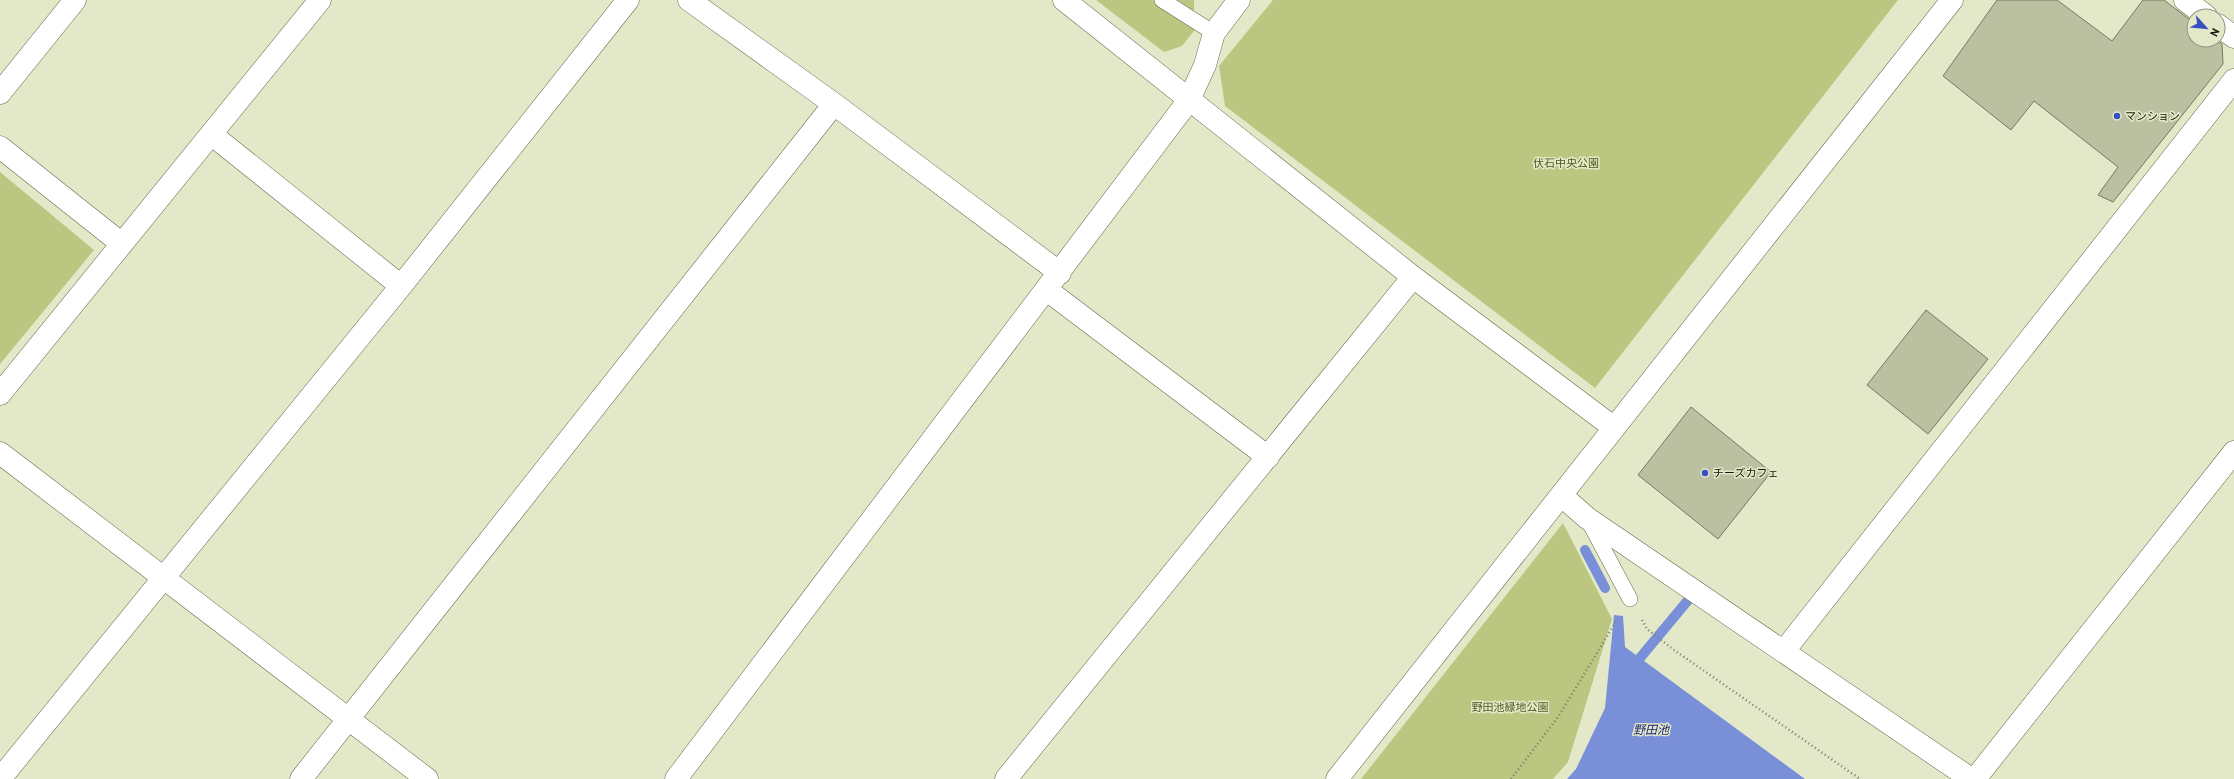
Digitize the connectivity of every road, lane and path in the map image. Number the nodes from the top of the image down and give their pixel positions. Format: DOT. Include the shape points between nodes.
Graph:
graph roads {
  1 [pos="74,0"];
  2 [pos="320,0"];
  3 [pos="628,0"];
  4 [pos="689,0"];
  5 [pos="1064,0"];
  6 [pos="1162,0"];
  7 [pos="1239,0"];
  8 [pos="1952,0"];
  9 [pos="2185,0"];
  10 [pos="2196,8"];
  11 [pos="1214,33"];
  12 [pos="2234,80"];
  13 [pos="0,93"];
  14 [pos="1189,100"];
  15 [pos="834,104"];
  16 [pos="212,134"];
  17 [pos="0,147"];
  18 [pos="122,244"];
  19 [pos="1413,277"];
  20 [pos="1053,281"];
  21 [pos="401,286"];
  22 [pos="0,394"];
  23 [pos="1613,427"];
  24 [pos="2234,452"];
  25 [pos="0,453"];
  26 [pos="1268,457"];
  27 [pos="1562,496"];
  28 [pos="1587,518"];
  29 [pos="163,577"];
  30 [pos="1630,599"];
  31 [pos="1660,639"];
  32 [pos="1784,651"];
  33 [pos="348,718"];
  34 [pos="0,779"];
  35 [pos="301,779"];
  36 [pos="427,779"];
  37 [pos="676,779"];
  38 [pos="1006,779"];
  39 [pos="1337,779"];
  40 [pos="1511,779"];
  41 [pos="1860,779"];
  42 [pos="1971,779"];
  43 [pos="1975,779"];
  1 -- 13 [label="street"];
  2 -- 16 [label="street"];
  3 -- 21 [label="street"];
  4 -- 15 [label="street"];
  5 -- 14 [label="street"];
  6 -- 11 [label="lane"];
  7 -- 11 [label="street"];
  8 -- 23 [label="street"];
  9 -- 10 [label="street"];
  11 -- 14 [label="street"];
  12 -- 32 [label="street"];
  14 -- 19 [label="street"];
  14 -- 20 [label="street"];
  15 -- 20 [label="street"];
  15 -- 33 [label="street"];
  16 -- 18 [label="street"];
  16 -- 21 [label="street"];
  17 -- 18 [label="street"];
  18 -- 22 [label="street"];
  19 -- 23 [label="street"];
  19 -- 26 [label="street"];
  20 -- 26 [label="street"];
  20 -- 37 [label="street"];
  21 -- 29 [label="street"];
  23 -- 27 [label="street"];
  24 -- 43 [label="street"];
  25 -- 29 [label="street"];
  26 -- 38 [label="street"];
  27 -- 28 [label="street"];
  27 -- 39 [label="street"];
  28 -- 30 [label="lane"];
  28 -- 32 [label="street"];
  29 -- 33 [label="street"];
  29 -- 34 [label="street"];
  30 -- 40 [label="path" via="1558,717"];
  31 -- 41 [label="path"];
  32 -- 42 [label="street"];
  33 -- 35 [label="street"];
  33 -- 36 [label="street"];
}
